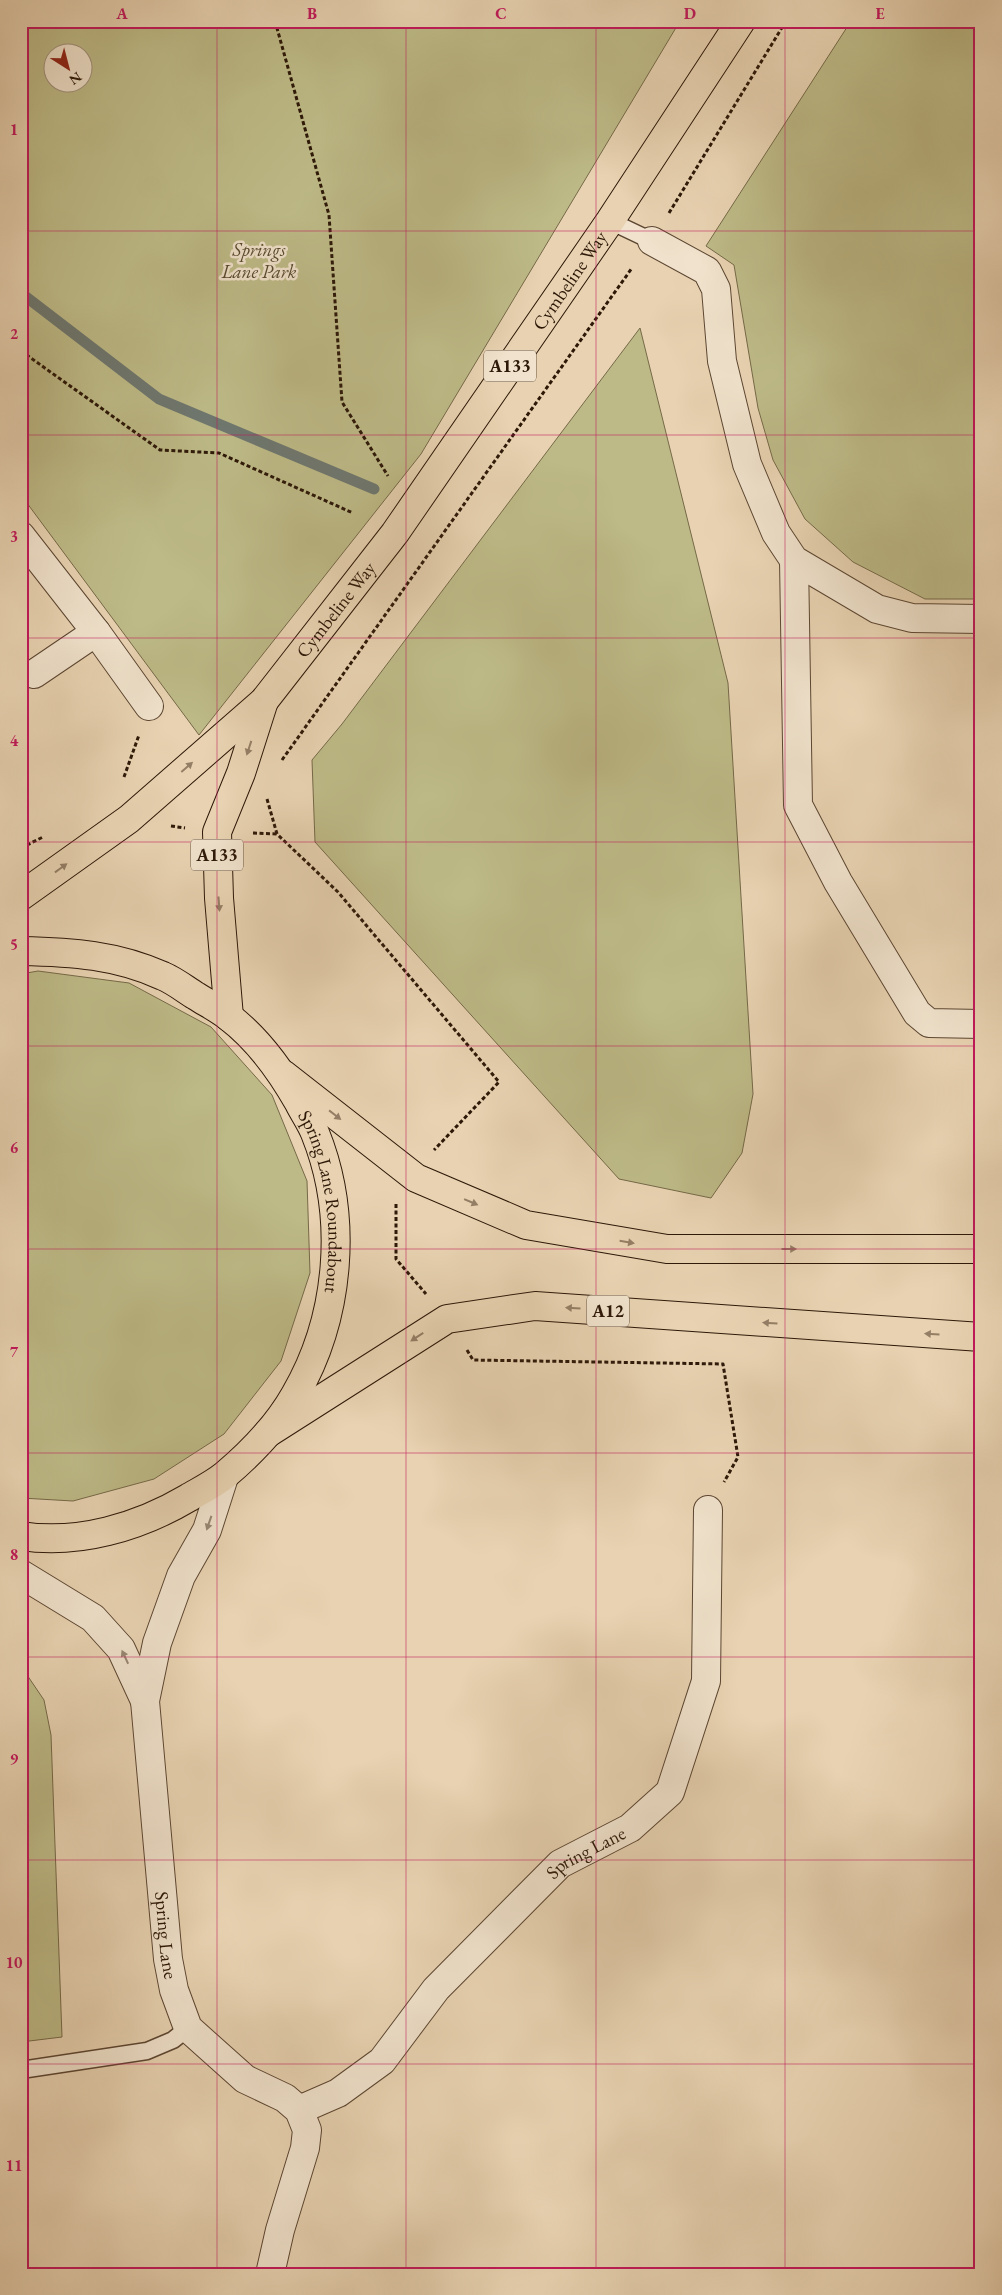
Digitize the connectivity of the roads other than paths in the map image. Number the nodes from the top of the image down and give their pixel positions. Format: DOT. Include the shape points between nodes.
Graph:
graph roads {
  1 [pos="741,21"];
  2 [pos="610,221"];
  3 [pos="652,241"];
  4 [pos="21,536"];
  5 [pos="794,560"];
  6 [pos="981,619"];
  7 [pos="96,632"];
  8 [pos="34,674"];
  9 [pos="264,701"];
  10 [pos="149,706"];
  11 [pos="21,896"];
  12 [pos="21,951"];
  13 [pos="229,1017"];
  14 [pos="981,1024"];
  15 [pos="283,1074"];
  16 [pos="981,1249"];
  17 [pos="981,1337"];
  18 [pos="268,1433"];
  19 [pos="224,1477"];
  20 [pos="708,1510"];
  21 [pos="21,1536"];
  22 [pos="21,1574"];
  23 [pos="145,1701"];
  24 [pos="188,2028"];
  25 [pos="21,2070"];
  26 [pos="299,2110"];
  27 [pos="270,2274"];
  1 -- 2 [label="main road, Cymbeline Way / A133"];
  2 -- 3 [label="lane"];
  2 -- 9 [label="main road, Cymbeline Way / A133" via="395,533"];
  3 -- 5 [label="street" via="707,271 716,288 722,361 746,464 776,533"];
  4 -- 7 [label="street"];
  5 -- 6 [label="street" via="877,610 912,618"];
  5 -- 14 [label="street" via="798,805 838,882 917,1013 929,1023"];
  7 -- 8 [label="street"];
  7 -- 10 [label="street"];
  11 -- 9 [label="main road, Cymbeline Way / A133, one-way" via="129,819"];
  9 -- 13 [label="main road, Cymbeline Way / A133, one-way" via="241,772 216,832"];
  12 -- 13 [label="main road, Spring Lane Roundabout" via="76,952 127,963 165,977"];
  13 -- 15 [label="main road, Spring Lane Roundabout" via="255,1040"];
  15 -- 16 [label="main road, one-way" via="416,1178 526,1225 667,1249"];
  15 -- 18 [label="main road, Spring Lane Roundabout" via="315,1133 330,1185 336,1241 331,1301 315,1355 295,1396"];
  17 -- 18 [label="main road, A12, one-way" via="536,1306 446,1319"];
  18 -- 19 [label="main road, Spring Lane Roundabout"];
  19 -- 21 [label="main road, Spring Lane Roundabout" via="160,1515 102,1533 46,1540"];
  19 -- 23 [label="street, Spring Lane, one-way" via="207,1530 181,1576 157,1643"];
  20 -- 26 [label="street, Spring Lane" via="706,1680 670,1792 630,1828 560,1864 436,1989 382,2061 338,2093"];
  23 -- 22 [label="street, Spring Lane, one-way" via="121,1649 92,1618"];
  23 -- 24 [label="street, Spring Lane" via="168,1959 174,1990"];
  24 -- 25 [label="lane" via="173,2040 148,2051"];
  24 -- 26 [label="street, Spring Lane" via="245,2079 285,2098"];
  26 -- 27 [label="street" via="306,2130 305,2148"];
}
